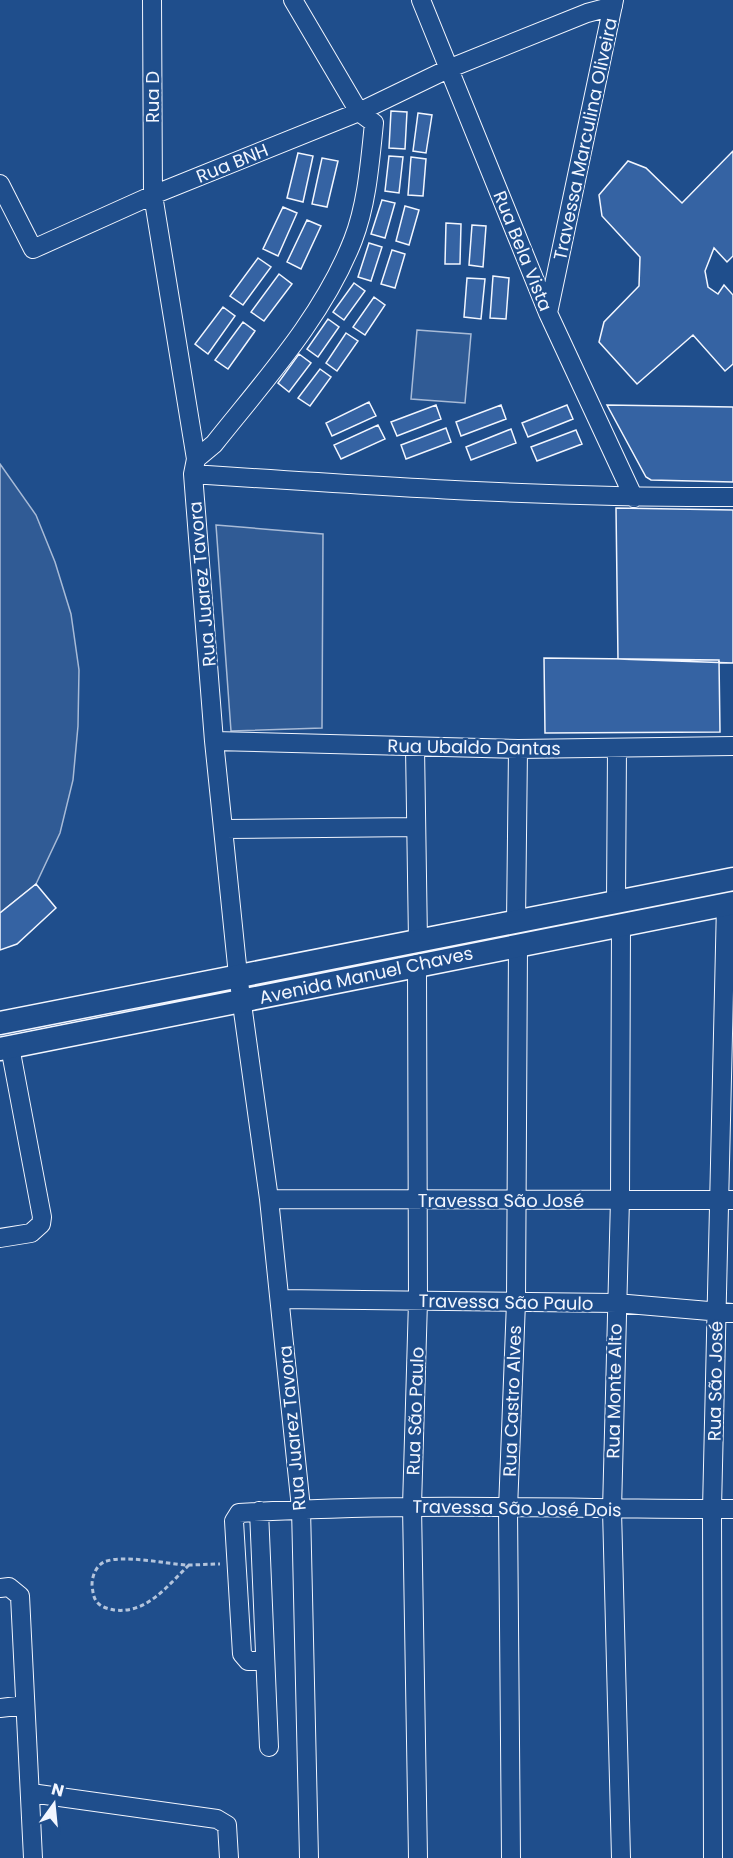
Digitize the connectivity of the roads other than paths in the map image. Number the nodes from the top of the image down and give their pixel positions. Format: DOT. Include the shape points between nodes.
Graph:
graph roads {
  1 [pos="152,0"];
  2 [pos="293,0"];
  3 [pos="421,0"];
  4 [pos="613,3"];
  5 [pos="584,6"];
  6 [pos="448,69"];
  7 [pos="359,112"];
  8 [pos="0,184"];
  9 [pos="153,195"];
  10 [pos="548,313"];
  11 [pos="194,466"];
  12 [pos="733,497"];
  13 [pos="634,498"];
  14 [pos="214,741"];
  15 [pos="733,746"];
  16 [pos="415,747"];
  17 [pos="518,748"];
  18 [pos="616,748"];
  19 [pos="416,827"];
  20 [pos="225,829"];
  21 [pos="733,879"];
  22 [pos="730,903"];
  23 [pos="619,914"];
  24 [pos="517,934"];
  25 [pos="418,941"];
  26 [pos="417,964"];
  27 [pos="238,975"];
  28 [pos="242,1001"];
  29 [pos="0,1023"];
  30 [pos="5,1048"];
  31 [pos="620,1199"];
  32 [pos="269,1200"];
  33 [pos="417,1200"];
  34 [pos="726,1200"];
  35 [pos="517,1201"];
  36 [pos="0,1238"];
  37 [pos="280,1299"];
  38 [pos="418,1301"];
  39 [pos="516,1302"];
  40 [pos="616,1303"];
  41 [pos="725,1312"];
  42 [pos="412,1506"];
  43 [pos="301,1508"];
  44 [pos="508,1509"];
  45 [pos="712,1509"];
  46 [pos="733,1509"];
  47 [pos="612,1510"];
  48 [pos="259,1511"];
  49 [pos="7,1589"];
  50 [pos="265,1661"];
  51 [pos="25,1706"];
  52 [pos="0,1708"];
  53 [pos="268,1747"];
  54 [pos="31,1793"];
  55 [pos="33,1858"];
  56 [pos="229,1858"];
  57 [pos="309,1858"];
  58 [pos="418,1858"];
  59 [pos="512,1858"];
  60 [pos="621,1858"];
  61 [pos="713,1858"];
  1 -- 9 [label="street, Rua D"];
  2 -- 7 [label="street"];
  3 -- 6 [label="street, Rua Bela Vista"];
  4 -- 5 [label="street, Rua BNH"];
  4 -- 10 [label="street, Travessa Marculina Oliveira"];
  5 -- 6 [label="street, Rua BNH"];
  6 -- 7 [label="street, Rua BNH"];
  6 -- 10 [label="street, Rua Bela Vista"];
  7 -- 9 [label="street, Rua BNH"];
  7 -- 11 [label="street" via="374,123 373,133 361,210 343,263 312,316"];
  8 -- 9 [label="street, Rua BNH" via="33,249"];
  9 -- 11 [label="street, Rua Juarez Tavora"];
  10 -- 13 [label="street, Rua Bela Vista"];
  11 -- 13 [label="street" via="426,490"];
  11 -- 14 [label="street, Rua Juarez Tavora"];
  12 -- 13 [label="street"];
  14 -- 16 [label="street, Rua Ubaldo Dantas"];
  14 -- 20 [label="street, Rua Juarez Tavora"];
  15 -- 18 [label="street, Rua Ubaldo Dantas"];
  16 -- 17 [label="street, Rua Ubaldo Dantas"];
  16 -- 19 [label="street"];
  17 -- 18 [label="street, Rua Ubaldo Dantas"];
  17 -- 24 [label="street, Rua Castro Alves"];
  18 -- 23 [label="street, Rua Monte Alto"];
  19 -- 20 [label="street"];
  19 -- 25 [label="street"];
  20 -- 27 [label="street, Rua Juarez Tavora"];
  21 -- 23 [label="main road, Avenida Manuel Chaves"];
  22 -- 23 [label="main road, Avenida Manuel Chaves"];
  22 -- 34 [label="street, Rua São José"];
  23 -- 24 [label="main road, Avenida Manuel Chaves"];
  23 -- 31 [label="street, Rua Monte Alto"];
  24 -- 25 [label="main road, Avenida Manuel Chaves"];
  24 -- 26 [label="main road, Avenida Manuel Chaves"];
  24 -- 35 [label="street, Rua Castro Alves"];
  25 -- 27 [label="main road, Avenida Manuel Chaves"];
  26 -- 28 [label="main road, Avenida Manuel Chaves"];
  26 -- 33 [label="street, Rua São Paulo"];
  27 -- 28 [label="street, Rua Juarez Tavora"];
  27 -- 29 [label="main road, Avenida Manuel Chaves"];
  28 -- 30 [label="main road, Avenida Manuel Chaves"];
  28 -- 32 [label="street, Rua Juarez Tavora"];
  30 -- 36 [label="street" via="42,1217 41,1224 31,1233"];
  31 -- 34 [label="street, Travessa São José"];
  31 -- 35 [label="street, Travessa São José"];
  31 -- 40 [label="street, Rua Monte Alto"];
  32 -- 33 [label="street, Travessa São José"];
  32 -- 37 [label="street, Rua Juarez Tavora"];
  33 -- 35 [label="street, Travessa São José"];
  33 -- 38 [label="street, Rua São Paulo"];
  34 -- 41 [label="street, Rua São José"];
  35 -- 39 [label="street, Rua Castro Alves"];
  37 -- 38 [label="street, Travessa São Paulo"];
  37 -- 43 [label="street, Rua Juarez Tavora"];
  38 -- 39 [label="street, Travessa São Paulo"];
  38 -- 42 [label="street, Rua São Paulo"];
  39 -- 40 [label="street, Travessa São Paulo"];
  39 -- 44 [label="street, Rua Castro Alves"];
  40 -- 41 [label="street, Travessa São Paulo"];
  40 -- 47 [label="street, Rua Monte Alto"];
  41 -- 45 [label="street, Rua São José"];
  42 -- 43 [label="street, Travessa São José Dois"];
  42 -- 44 [label="street, Travessa São José Dois"];
  42 -- 58 [label="street, Rua São Paulo"];
  43 -- 48 [label="street, Travessa São José Dois"];
  43 -- 57 [label="street, Rua Juarez Tavora"];
  44 -- 47 [label="street, Travessa São José Dois"];
  44 -- 59 [label="street, Rua Castro Alves"];
  45 -- 46 [label="street, Travessa São José Dois"];
  45 -- 47 [label="street, Travessa São José Dois"];
  45 -- 61 [label="street, Rua São José"];
  47 -- 60 [label="street, Rua Monte Alto"];
  48 -- 50 [label="street"];
  48 -- 50 [label="street, Travessa São José Dois" via="239,1513 234,1521 242,1654 248,1661"];
  49 -- 51 [label="street" via="20,1596"];
  50 -- 53 [label="street"];
  51 -- 52 [label="street"];
  51 -- 54 [label="street"];
  54 -- 55 [label="street"];
  54 -- 56 [label="street" via="217,1819 227,1825"];
}
